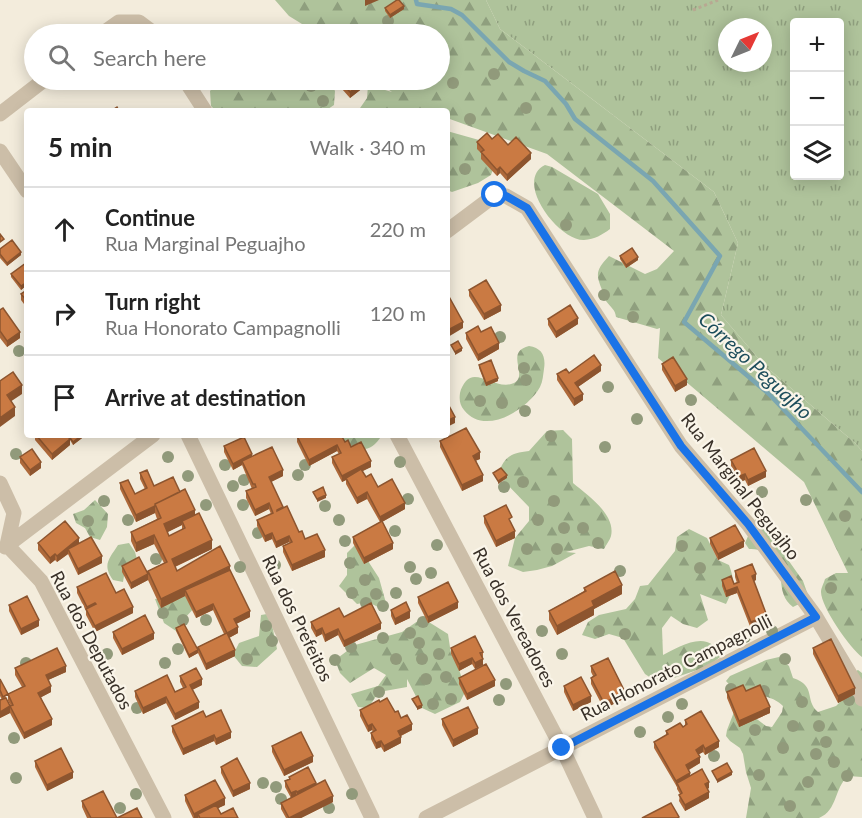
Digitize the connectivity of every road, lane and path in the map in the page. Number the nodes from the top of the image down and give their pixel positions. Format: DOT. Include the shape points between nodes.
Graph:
graph roads {
  1 [pos="718,0"];
  2 [pos="693,10"];
  3 [pos="116,24"];
  4 [pos="142,24"];
  5 [pos="31,90"];
  6 [pos="191,90"];
  7 [pos="203,108"];
  8 [pos="0,114"];
  9 [pos="0,151"];
  10 [pos="24,187"];
  11 [pos="450,229"];
  12 [pos="149,438"];
  13 [pos="189,438"];
  14 [pos="400,438"];
  15 [pos="0,483"];
  16 [pos="4,548"];
  17 [pos="816,617"];
  18 [pos="862,699"];
  19 [pos="562,748"];
  20 [pos="164,818"];
  21 [pos="372,818"];
  22 [pos="426,818"];
  23 [pos="595,818"];
  1 -- 2 [label="path"];
  3 -- 4 [label="street"];
  5 -- 8 [label="street"];
  6 -- 7 [label="street"];
  9 -- 10 [label="street"];
  11 -- 17 [label="street, Rua Marginal Peguajho" via="495,195 506,196 527,208 681,446 748,524"];
  12 -- 16 [label="street"];
  13 -- 21 [label="street, Rua dos Prefeitos"];
  14 -- 19 [label="street, Rua dos Vereadores"];
  15 -- 16 [label="street" via="14,513"];
  16 -- 20 [label="street, Rua dos Deputados" via="41,581"];
  17 -- 18 [label="street, Rua Marginal Peguajho"];
  17 -- 19 [label="street, Rua Honorato Campagnolli"];
  19 -- 22 [label="street, Rua Honorato Campagnolli"];
  19 -- 23 [label="street, Rua dos Vereadores"];
}
